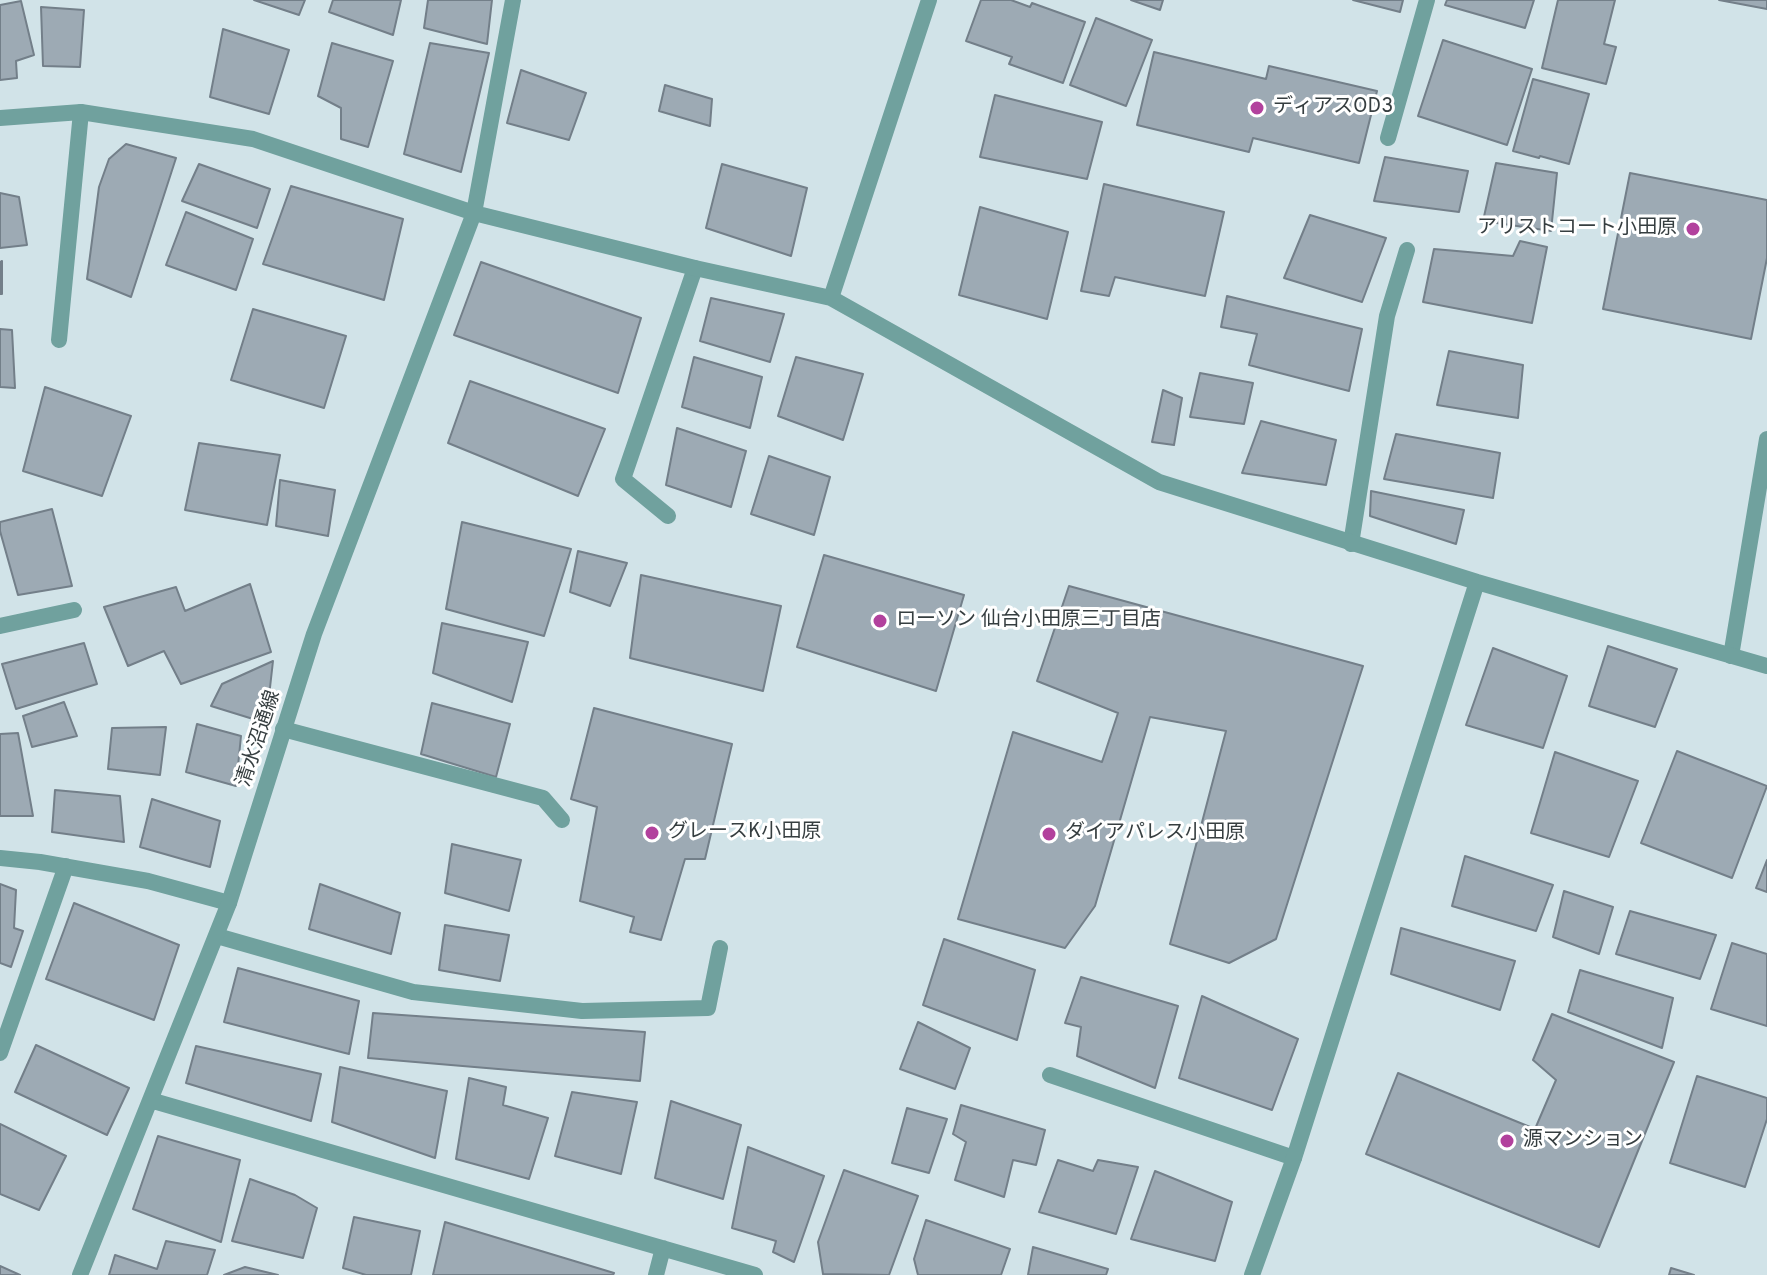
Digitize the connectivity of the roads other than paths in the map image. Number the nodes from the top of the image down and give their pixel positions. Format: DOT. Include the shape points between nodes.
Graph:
graph roads {
  1 [pos="513,0"];
  2 [pos="929,0"];
  3 [pos="1427,0"];
  4 [pos="81,112"];
  5 [pos="0,118"];
  6 [pos="1388,138"];
  7 [pos="474,213"];
  8 [pos="1407,250"];
  9 [pos="695,268"];
  10 [pos="831,298"];
  11 [pos="59,340"];
  12 [pos="1767,439"];
  13 [pos="668,516"];
  14 [pos="1351,544"];
  15 [pos="1477,582"];
  16 [pos="74,610"];
  17 [pos="0,626"];
  18 [pos="1731,656"];
  19 [pos="1767,666"];
  20 [pos="283,729"];
  21 [pos="562,820"];
  22 [pos="0,858"];
  23 [pos="66,866"];
  24 [pos="229,903"];
  25 [pos="217,936"];
  26 [pos="720,948"];
  27 [pos="0,1053"];
  28 [pos="1050,1075"];
  29 [pos="150,1100"];
  30 [pos="1294,1158"];
  31 [pos="663,1248"];
  32 [pos="80,1275"];
  33 [pos="656,1275"];
  34 [pos="755,1275"];
  35 [pos="1252,1275"];
  1 -- 7 [label="street, 清水沼通線"];
  2 -- 10 [label="street"];
  3 -- 6 [label="street"];
  4 -- 5 [label="street"];
  4 -- 7 [label="street" via="253,139"];
  4 -- 11 [label="street"];
  7 -- 9 [label="street"];
  7 -- 20 [label="street, 清水沼通線"];
  8 -- 14 [label="street" via="1387,316"];
  9 -- 10 [label="street"];
  9 -- 13 [label="street" via="623,479"];
  10 -- 14 [label="street" via="1159,482"];
  12 -- 18 [label="street"];
  14 -- 15 [label="street"];
  15 -- 18 [label="street"];
  15 -- 30 [label="street"];
  16 -- 17 [label="street"];
  18 -- 19 [label="street"];
  20 -- 21 [label="street" via="543,798"];
  20 -- 24 [label="street, 清水沼通線"];
  22 -- 23 [label="street"];
  23 -- 24 [label="street"];
  23 -- 27 [label="street"];
  24 -- 25 [label="street, 清水沼通線"];
  25 -- 26 [label="street" via="413,992 582,1011 708,1008"];
  25 -- 29 [label="street, 清水沼通線"];
  28 -- 30 [label="street"];
  29 -- 31 [label="street"];
  29 -- 32 [label="street, 清水沼通線"];
  30 -- 35 [label="street"];
  31 -- 33 [label="street"];
  31 -- 34 [label="street"];
}
